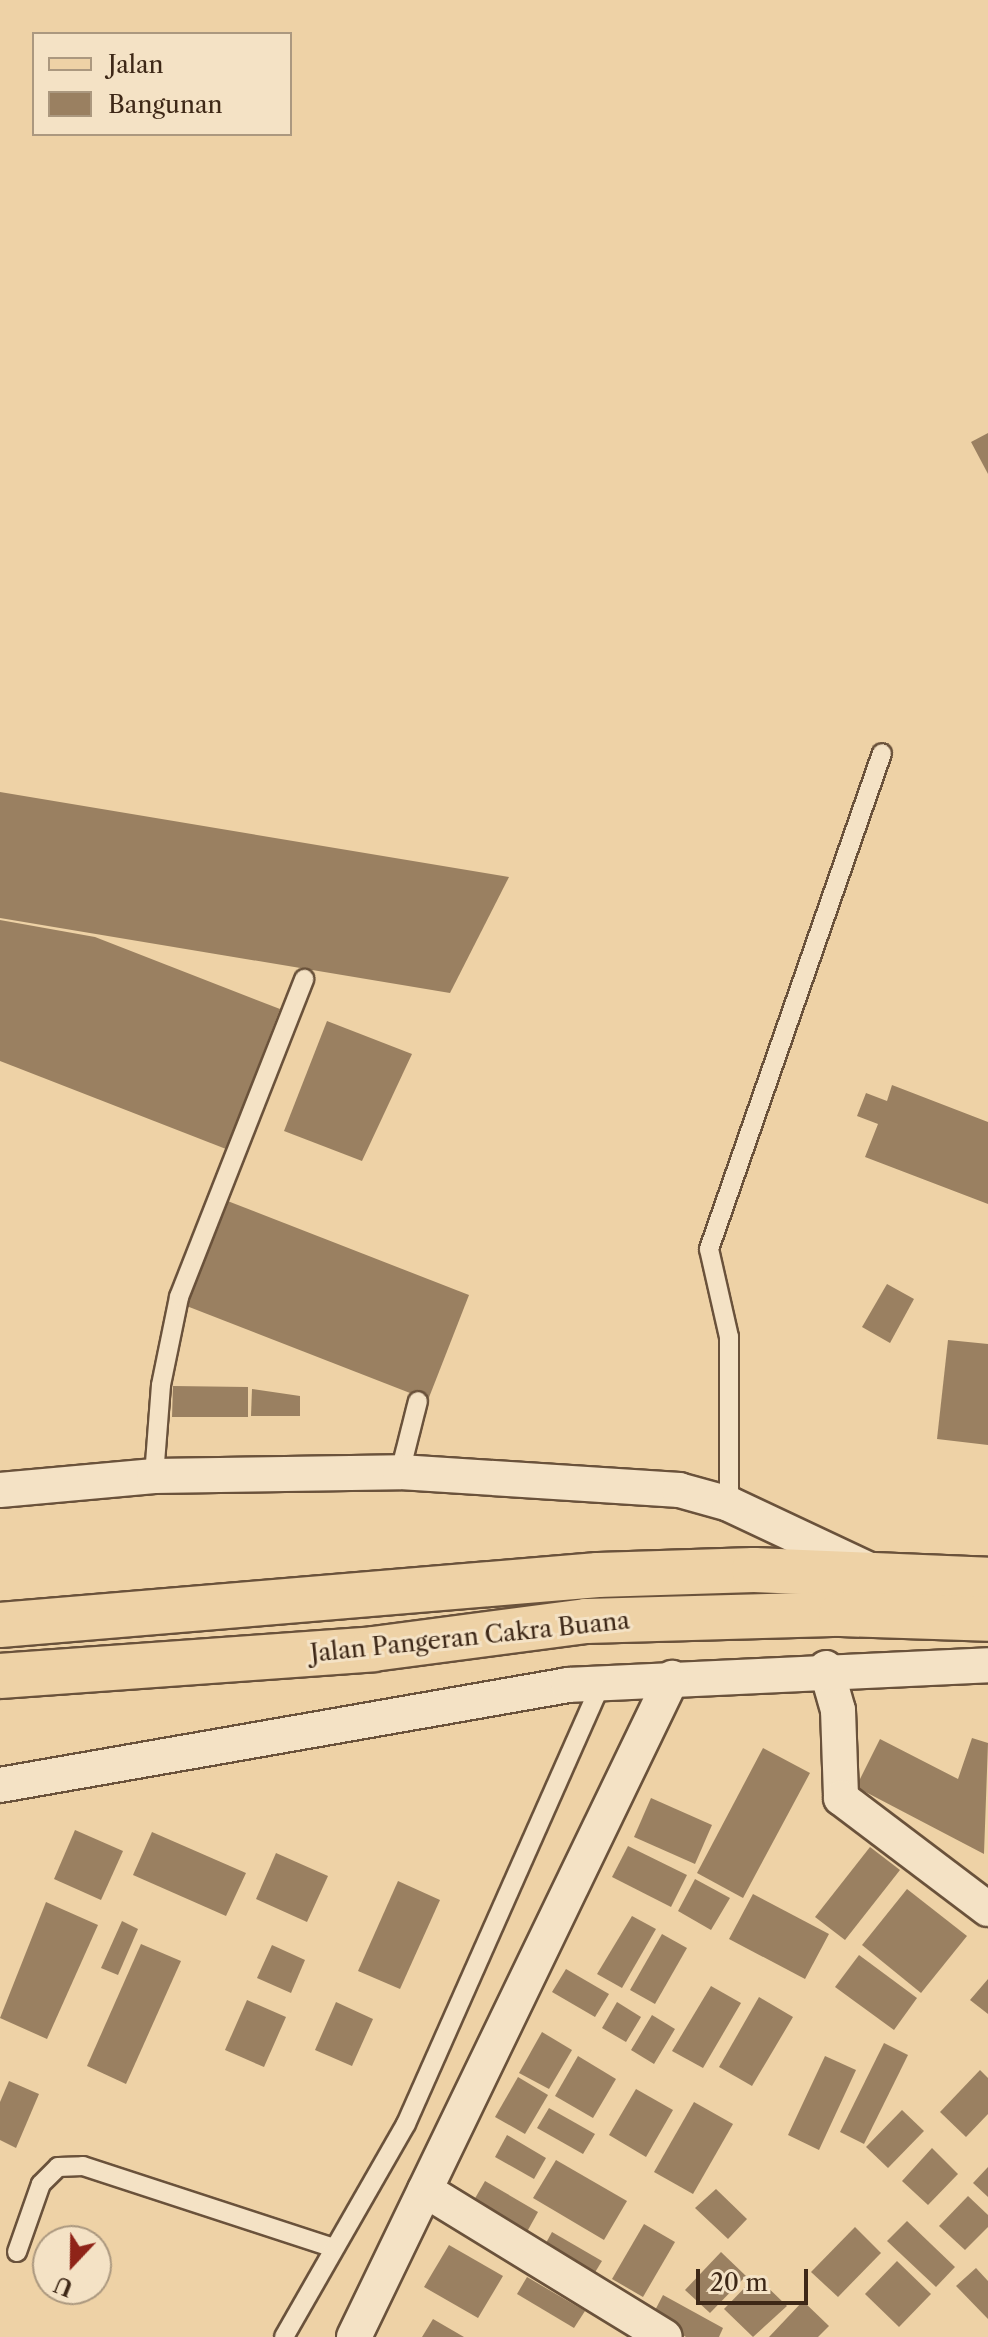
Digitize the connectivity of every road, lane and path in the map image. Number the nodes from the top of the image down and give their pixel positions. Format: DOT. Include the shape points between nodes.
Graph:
graph roads {
  1 [pos="882,753"];
  2 [pos="304,979"];
  3 [pos="418,1404"];
  4 [pos="404,1457"];
  5 [pos="156,1462"];
  6 [pos="0,1490"];
  7 [pos="729,1504"];
  8 [pos="878,1575"];
  9 [pos="988,1580"];
  10 [pos="988,1619"];
  11 [pos="0,1625"];
  12 [pos="988,1665"];
  13 [pos="826,1668"];
  14 [pos="0,1676"];
  15 [pos="672,1678"];
  16 [pos="601,1683"];
  17 [pos="0,1785"];
  18 [pos="988,1909"];
  19 [pos="425,2190"];
  20 [pos="334,2248"];
  21 [pos="17,2252"];
  22 [pos="284,2337"];
  23 [pos="354,2337"];
  24 [pos="665,2337"];
  1 -- 7 [label="lane" via="709,1249 729,1337"];
  2 -- 5 [label="lane" via="179,1297 161,1385"];
  3 -- 4 [label="lane"];
  4 -- 5 [label="street"];
  4 -- 7 [label="street" via="679,1490"];
  5 -- 6 [label="street"];
  7 -- 8 [label="street"];
  8 -- 9 [label="main road, Jalan Pangeran Cakra Buana"];
  8 -- 11 [label="main road, Jalan Pangeran Cakra Buana" via="754,1570 598,1575"];
  10 -- 14 [label="main road, Jalan Pangeran Cakra Buana" via="841,1614 586,1621 373,1649"];
  12 -- 13 [label="street"];
  13 -- 15 [label="street"];
  13 -- 18 [label="street" via="838,1710 841,1798"];
  15 -- 16 [label="street"];
  15 -- 19 [label="street"];
  16 -- 17 [label="street"];
  16 -- 20 [label="lane" via="406,2124"];
  19 -- 23 [label="street"];
  19 -- 24 [label="street"];
  20 -- 21 [label="lane" via="83,2166 58,2167 41,2184"];
  20 -- 22 [label="lane"];
}
